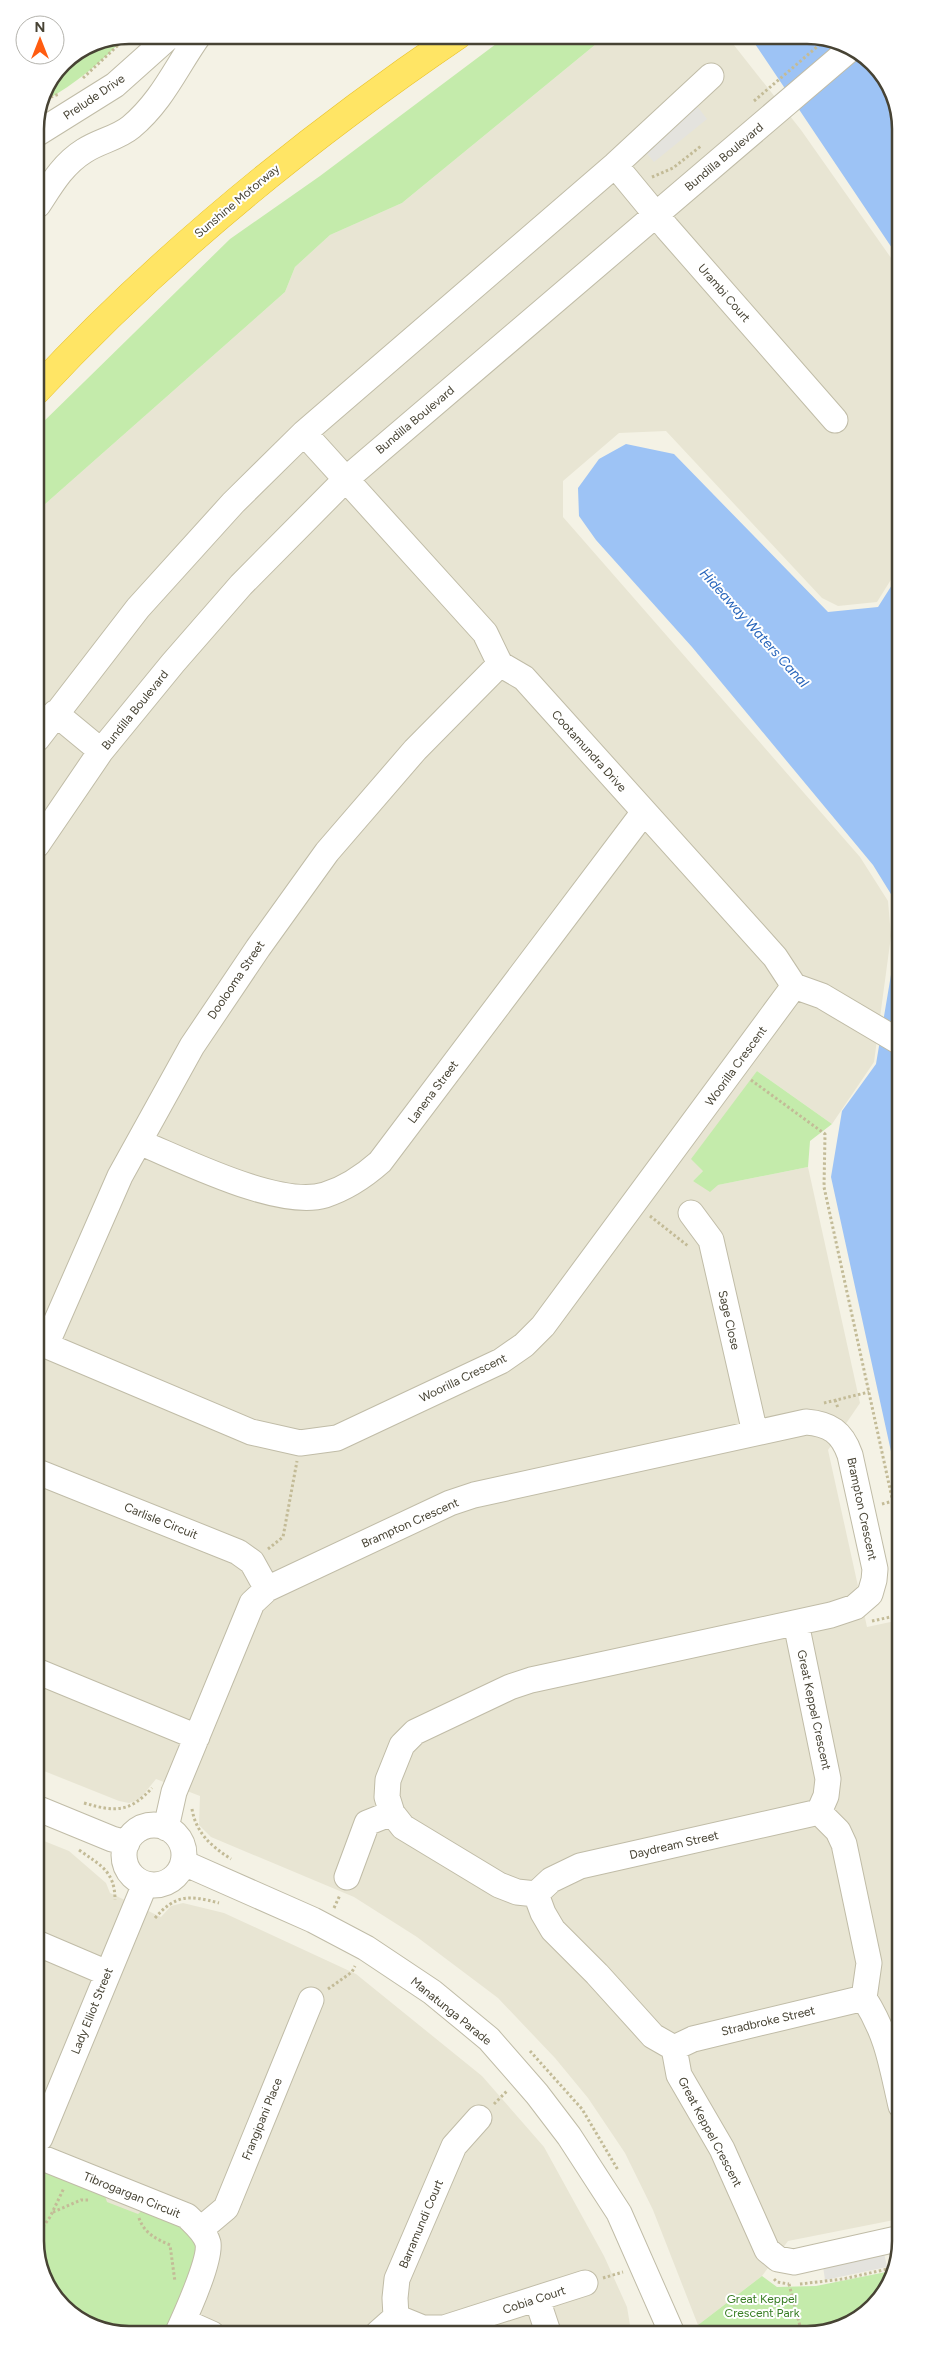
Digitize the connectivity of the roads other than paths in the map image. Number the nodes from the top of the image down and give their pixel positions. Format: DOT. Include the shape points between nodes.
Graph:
graph roads {
  1 [pos="162,44"];
  2 [pos="194,44"];
  3 [pos="445,44"];
  4 [pos="846,53"];
  5 [pos="711,76"];
  6 [pos="44,129"];
  7 [pos="615,165"];
  8 [pos="44,192"];
  9 [pos="656,215"];
  10 [pos="44,383"];
  11 [pos="835,420"];
  12 [pos="304,433"];
  13 [pos="345,480"];
  14 [pos="500,664"];
  15 [pos="55,713"];
  16 [pos="44,728"];
  17 [pos="102,751"];
  18 [pos="644,812"];
  19 [pos="44,835"];
  20 [pos="794,986"];
  21 [pos="892,1038"];
  22 [pos="139,1142"];
  23 [pos="691,1213"];
  24 [pos="44,1340"];
  25 [pos="44,1345"];
  26 [pos="755,1433"];
  27 [pos="44,1474"];
  28 [pos="267,1590"];
  29 [pos="796,1623"];
  30 [pos="44,1674"];
  31 [pos="197,1737"];
  32 [pos="44,1811"];
  33 [pos="819,1812"];
  34 [pos="392,1813"];
  35 [pos="166,1828"];
  36 [pos="127,1843"];
  37 [pos="184,1863"];
  38 [pos="348,1877"];
  39 [pos="145,1884"];
  40 [pos="536,1894"];
  41 [pos="44,1946"];
  42 [pos="107,1973"];
  43 [pos="864,1998"];
  44 [pos="311,2000"];
  45 [pos="674,2048"];
  46 [pos="892,2065"];
  47 [pos="479,2118"];
  48 [pos="44,2128"];
  49 [pos="44,2159"];
  50 [pos="201,2229"];
  51 [pos="892,2240"];
  52 [pos="585,2283"];
  53 [pos="537,2299"];
  54 [pos="659,2307"];
  55 [pos="174,2325"];
  56 [pos="387,2325"];
  57 [pos="450,2326"];
  58 [pos="546,2326"];
  59 [pos="660,2326"];
  60 [pos="668,2326"];
  1 -- 6 [label="street, Prelude Drive" via="115,86"];
  2 -- 8 [label="street" via="149,110 130,128 84,150 64,166"];
  3 -- 10 [label="highway, Sunshine Motorway" via="255,184 125,300"];
  4 -- 9 [label="street, Bundilla Boulevard"];
  5 -- 7 [label="street"];
  7 -- 9 [label="street, Urambi Court"];
  7 -- 12 [label="street"];
  9 -- 11 [label="street, Urambi Court"];
  9 -- 13 [label="street, Bundilla Boulevard"];
  12 -- 13 [label="street"];
  12 -- 15 [label="street" via="233,503 138,608"];
  13 -- 14 [label="street" via="485,633"];
  13 -- 17 [label="street, Bundilla Boulevard" via="241,585"];
  14 -- 18 [label="street, Cootamundra Drive" via="524,678"];
  14 -- 22 [label="street, Doolooma Street" via="415,750 327,852 192,1046"];
  15 -- 16 [label="street"];
  15 -- 17 [label="street"];
  17 -- 19 [label="street, Bundilla Boulevard"];
  18 -- 20 [label="street, Cootamundra Drive" via="775,957"];
  18 -- 22 [label="street, Lanena Street" via="380,1162 356,1183 323,1196 288,1197 259,1191"];
  20 -- 21 [label="street" via="822,996"];
  20 -- 25 [label="street, Woorilla Crescent" via="543,1326 502,1361 337,1438 300,1443 251,1432"];
  22 -- 24 [label="street, Doolooma Street"];
  23 -- 26 [label="street, Sage Close" via="711,1240"];
  26 -- 28 [label="street, Brampton Crescent" via="474,1495 450,1503"];
  26 -- 29 [label="street, Brampton Crescent" via="806,1422 833,1429 845,1441 875,1569 870,1594 855,1607"];
  27 -- 28 [label="street, Carlisle Circuit" via="238,1552 252,1562"];
  28 -- 31 [label="street, Brampton Crescent" via="252,1603"];
  29 -- 33 [label="street, Great Keppel Crescent" via="828,1779 826,1796"];
  29 -- 34 [label="street, Brampton Crescent" via="510,1687 415,1732 402,1745 388,1780 387,1796"];
  30 -- 31 [label="street"];
  31 -- 35 [label="street, Brampton Crescent" via="174,1792"];
  32 -- 36 [label="street"];
  33 -- 40 [label="street, Daydream Street" via="580,1866 551,1880"];
  33 -- 43 [label="street" via="838,1831 844,1844 869,1963"];
  34 -- 38 [label="street" via="367,1823"];
  34 -- 40 [label="street" via="403,1827 499,1885"];
  35 -- 36 [label="street" via="150,1825 140,1828"];
  35 -- 37 [label="street" via="183,1844"];
  36 -- 39 [label="street" via="125,1863 129,1872"];
  37 -- 39 [label="street" via="173,1879 164,1884"];
  37 -- 54 [label="street, Manatunga Parade" via="313,1920 366,1948 432,1992 489,2039 509,2085 569,2136 619,2213"];
  39 -- 42 [label="street, Lady Elliot Street"];
  40 -- 45 [label="street" via="552,1930 653,2036"];
  41 -- 42 [label="street"];
  42 -- 48 [label="street, Lady Elliot Street"];
  43 -- 45 [label="street, Stradbroke Street" via="693,2039"];
  43 -- 46 [label="street" via="886,2038"];
  44 -- 50 [label="street, Frangipani Place" via="226,2208"];
  45 -- 51 [label="street, Great Keppel Crescent" via="679,2075 722,2149 767,2250 778,2259 794,2262"];
  47 -- 56 [label="street, Barramundi Court" via="454,2146 398,2279"];
  49 -- 50 [label="street, Tibrogargan Circuit" via="187,2216"];
  50 -- 55 [label="street" via="208,2244 206,2262"];
  52 -- 53 [label="street, Cobia Court"];
  53 -- 57 [label="street, Cobia Court"];
  53 -- 58 [label="street"];
  54 -- 59 [label="street, Manatunga Parade"];
  54 -- 60 [label="street, Manatunga Parade"];
}
